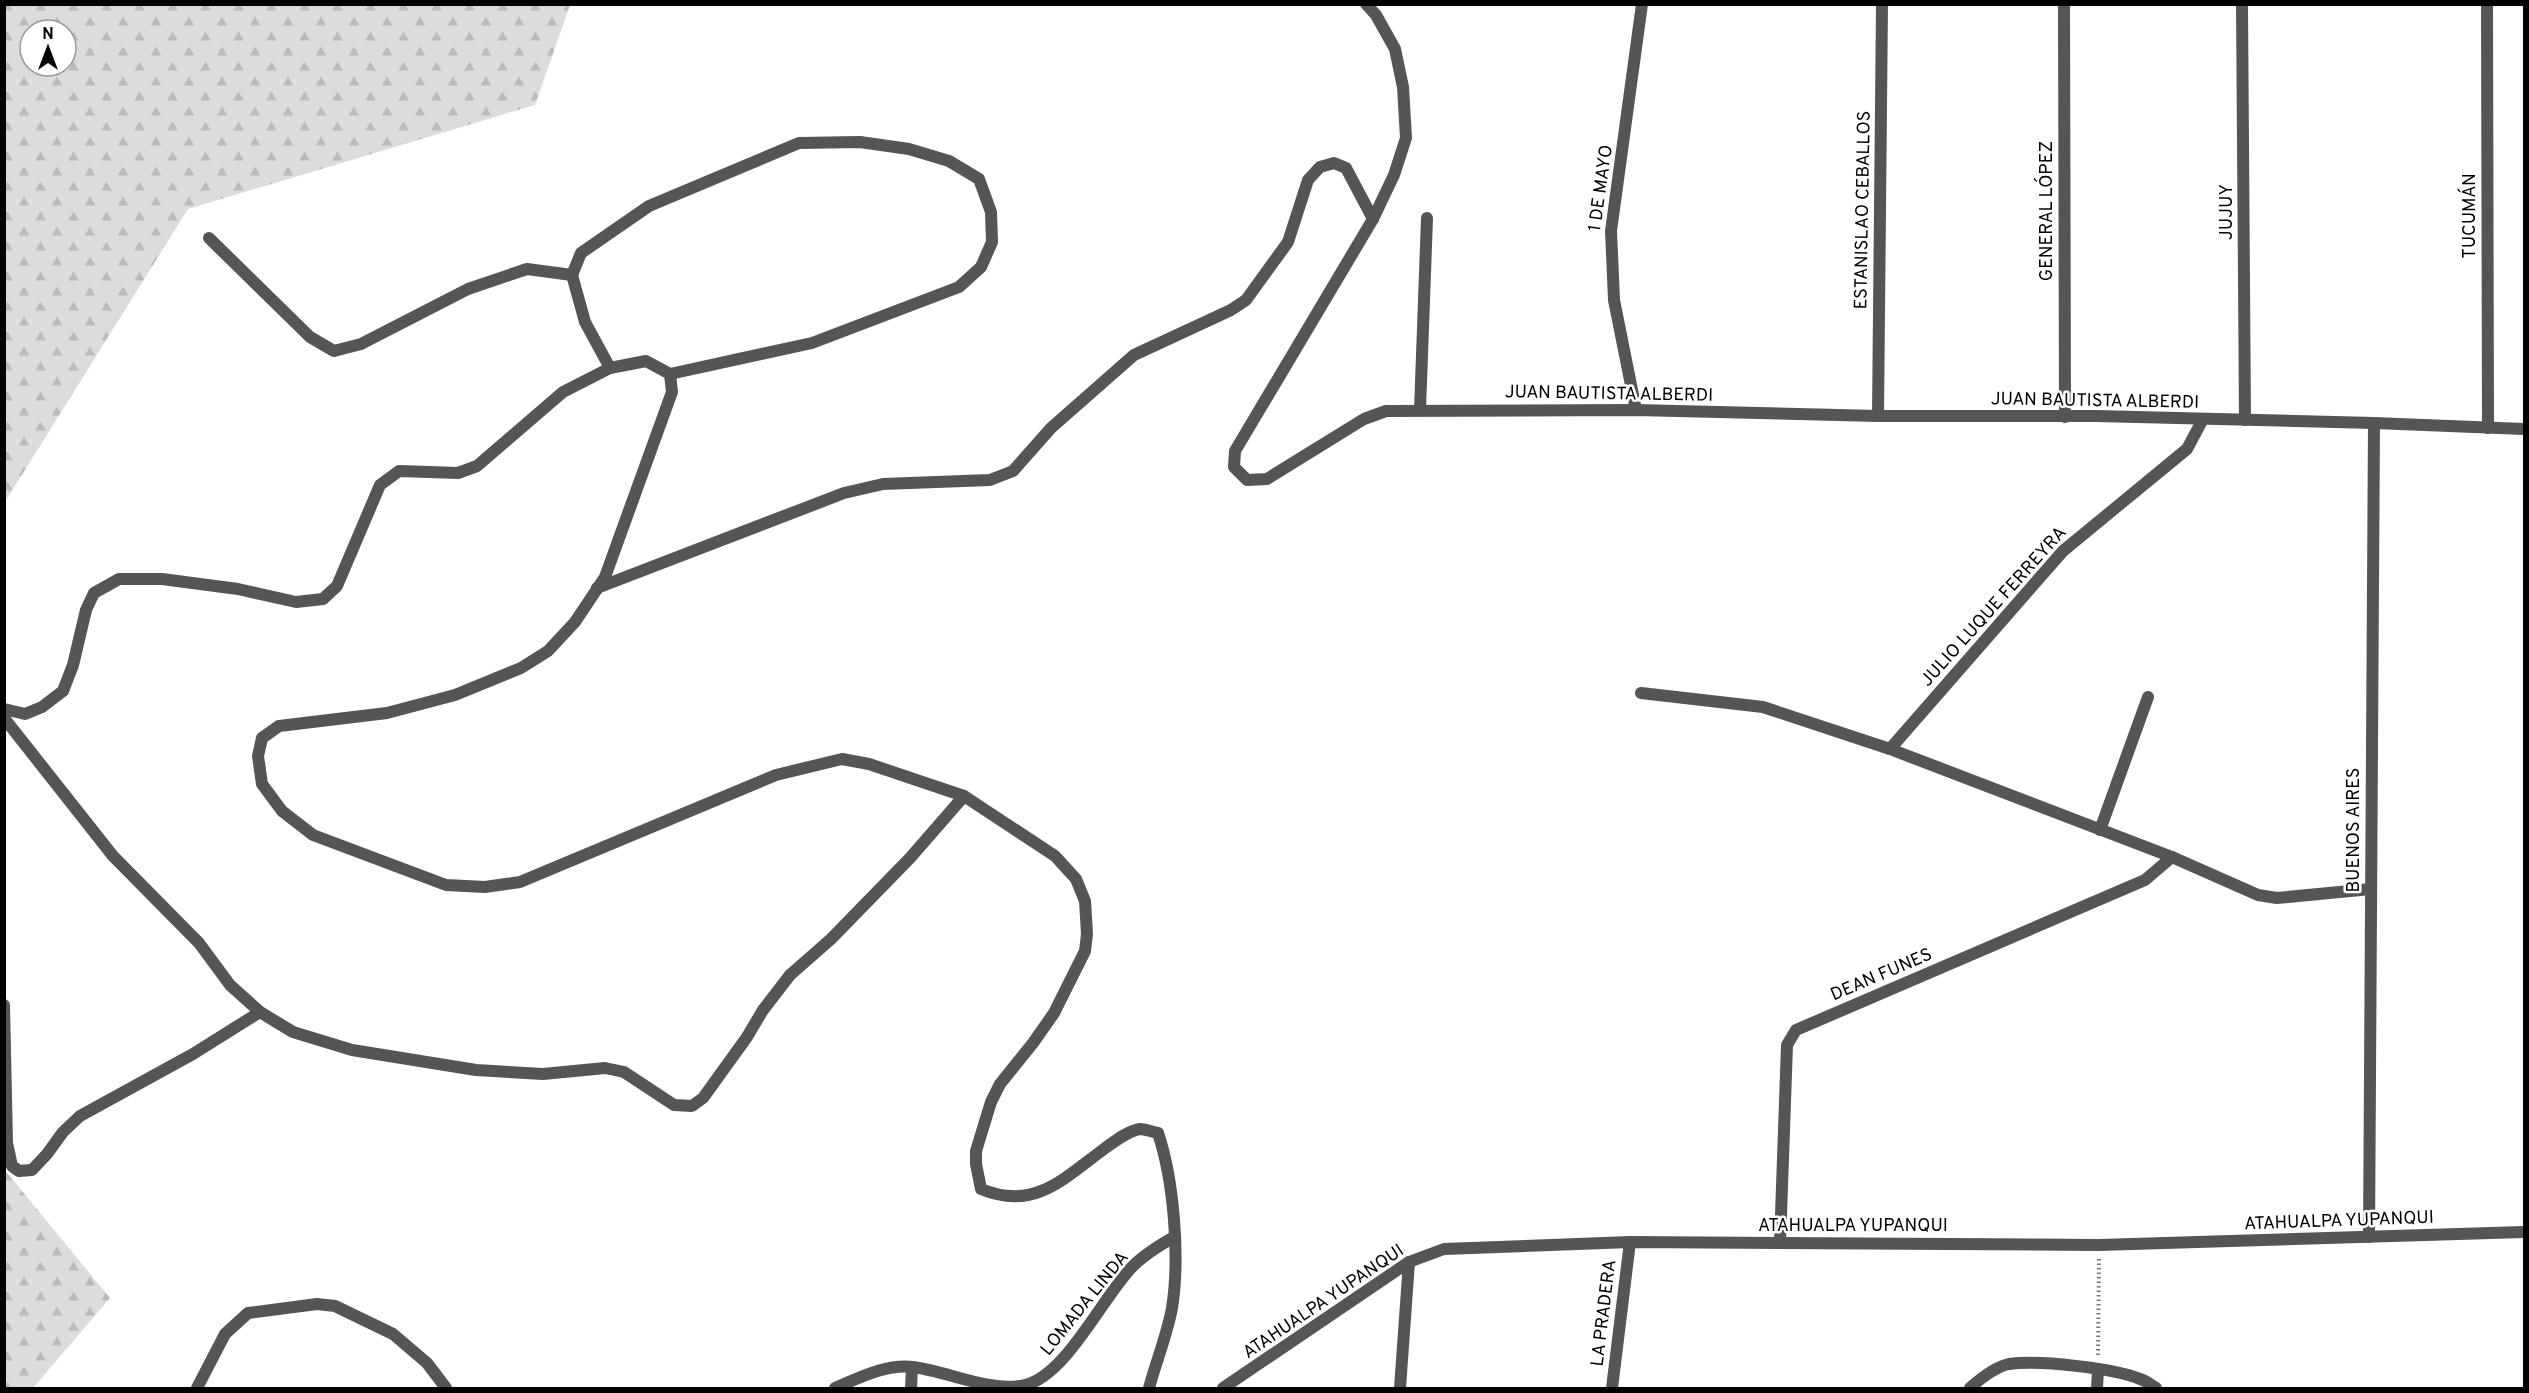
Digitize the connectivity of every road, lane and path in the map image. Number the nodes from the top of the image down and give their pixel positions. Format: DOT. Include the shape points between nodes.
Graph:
graph roads {
  1 [pos="1366,4"];
  2 [pos="1642,4"];
  3 [pos="1882,4"];
  4 [pos="2064,4"];
  5 [pos="2242,4"];
  6 [pos="2487,4"];
  7 [pos="1427,218"];
  8 [pos="1373,219"];
  9 [pos="209,238"];
  10 [pos="572,275"];
  11 [pos="610,368"];
  12 [pos="670,374"];
  13 [pos="1420,410"];
  14 [pos="1636,410"];
  15 [pos="1878,416"];
  16 [pos="2065,417"];
  17 [pos="2203,419"];
  18 [pos="2245,420"];
  19 [pos="2374,423"];
  20 [pos="2488,428"];
  21 [pos="2524,429"];
  22 [pos="597,588"];
  23 [pos="1641,693"];
  24 [pos="2148,697"];
  25 [pos="4,709"];
  26 [pos="4,718"];
  27 [pos="1890,749"];
  28 [pos="964,796"];
  29 [pos="2100,830"];
  30 [pos="2172,857"];
  31 [pos="2371,889"];
  32 [pos="4,1005"];
  33 [pos="260,1012"];
  34 [pos="2524,1232"];
  35 [pos="1174,1237"];
  36 [pos="2369,1237"];
  37 [pos="1630,1242"];
  38 [pos="1780,1243"];
  39 [pos="2099,1245"];
  40 [pos="1409,1262"];
  41 [pos="912,1367"];
  42 [pos="2098,1370"];
  43 [pos="197,1389"];
  44 [pos="446,1389"];
  45 [pos="835,1389"];
  46 [pos="911,1389"];
  47 [pos="1149,1389"];
  48 [pos="1223,1389"];
  49 [pos="1400,1389"];
  50 [pos="1612,1389"];
  51 [pos="1970,1389"];
  52 [pos="2097,1389"];
  53 [pos="2156,1389"];
  1 -- 8 [label="street, JUAN BAUTISTA ALBERDI" via="1395,49 1403,87 1406,138"];
  2 -- 14 [label="street, 1 DE MAYO" via="1611,231 1614,300"];
  3 -- 15 [label="street, ESTANISLAO CEBALLOS"];
  4 -- 16 [label="street, GENERAL LÓPEZ"];
  5 -- 18 [label="street, JUJUY"];
  6 -- 20 [label="street, TUCUMÁN"];
  7 -- 13 [label="street"];
  8 -- 13 [label="street, JUAN BAUTISTA ALBERDI" via="1234,451 1234,467 1247,480 1267,479 1364,419 1386,411"];
  8 -- 22 [label="street" via="1346,168 1334,163 1320,167 1308,180 1288,242 1246,300 1134,355 1051,428 1013,471 990,480 883,484 844,493"];
  9 -- 10 [label="street" via="310,337 334,351 361,344 468,289 527,269"];
  10 -- 11 [label="street" via="585,322"];
  10 -- 12 [label="street" via="581,253 649,206 800,143 860,142 909,149 949,161 979,179 991,212 992,242 981,267 959,287 812,343"];
  11 -- 12 [label="street" via="646,361"];
  11 -- 25 [label="street" via="563,392 477,466 458,473 399,471 380,485 337,586 322,599 296,602 238,589 162,579 119,579 94,593 63,691 25,714"];
  12 -- 22 [label="street" via="672,392 627,519"];
  13 -- 14 [label="street, JUAN BAUTISTA ALBERDI"];
  14 -- 15 [label="street, JUAN BAUTISTA ALBERDI"];
  15 -- 16 [label="street, JUAN BAUTISTA ALBERDI"];
  16 -- 17 [label="street, JUAN BAUTISTA ALBERDI"];
  17 -- 18 [label="street, JUAN BAUTISTA ALBERDI"];
  17 -- 27 [label="street, JULIO LUQUE FERREYRA" via="2187,448 2063,551"];
  18 -- 19 [label="street, JUAN BAUTISTA ALBERDI"];
  19 -- 20 [label="street, JUAN BAUTISTA ALBERDI"];
  19 -- 31 [label="street, BUENOS AIRES"];
  20 -- 21 [label="street, JUAN BAUTISTA ALBERDI"];
  22 -- 28 [label="street" via="575,622 548,651 521,668 454,695 387,713 279,726 262,738 258,756 262,784 282,811 313,835 446,885 485,887 520,882 776,775 842,759 869,764"];
  23 -- 27 [label="street" via="1763,707"];
  24 -- 29 [label="street"];
  26 -- 33 [label="street" via="113,855 199,943 230,985"];
  27 -- 29 [label="street"];
  28 -- 33 [label="street" via="910,858 790,975 703,1098 692,1106 674,1105 624,1072 605,1068 543,1074 476,1070 363,1052 293,1032"];
  28 -- 35 [label="street" via="1055,856 1076,879 1085,901 1087,934 1085,951 1054,1013 1000,1083 991,1102 976,1151 981,1189 999,1196 1031,1196 1058,1182 1119,1138 1141,1129 1158,1134 1165,1156"];
  29 -- 30 [label="street"];
  30 -- 31 [label="street" via="2258,895 2277,898"];
  30 -- 38 [label="street, DEAN FUNES" via="2145,880 1796,1030 1787,1045"];
  31 -- 36 [label="street, BUENOS AIRES"];
  32 -- 33 [label="street" via="6,1143 12,1166 20,1171 32,1170 80,1116"];
  34 -- 36 [label="street, ATAHUALPA YUPANQUI"];
  35 -- 41 [label="street, LOMADA LINDA" via="1133,1266 1051,1373 1025,1385 1001,1387"];
  35 -- 47 [label="street" via="1172,1310"];
  36 -- 39 [label="street, ATAHUALPA YUPANQUI"];
  37 -- 38 [label="street, ATAHUALPA YUPANQUI"];
  37 -- 40 [label="street, ATAHUALPA YUPANQUI" via="1444,1249"];
  37 -- 50 [label="street, LA PRADERA"];
  38 -- 39 [label="street, ATAHUALPA YUPANQUI"];
  39 -- 42 [label="path"];
  40 -- 48 [label="street, ATAHUALPA YUPANQUI"];
  40 -- 49 [label="street"];
  41 -- 45 [label="street, LOMADA LINDA" via="874,1371"];
  41 -- 46 [label="street"];
  42 -- 51 [label="street" via="2060,1364 2008,1364 1982,1377"];
  42 -- 52 [label="street"];
  42 -- 53 [label="street" via="2140,1379"];
  43 -- 44 [label="street" via="225,1334 248,1313 317,1304 335,1306 393,1334 427,1363"];
}
